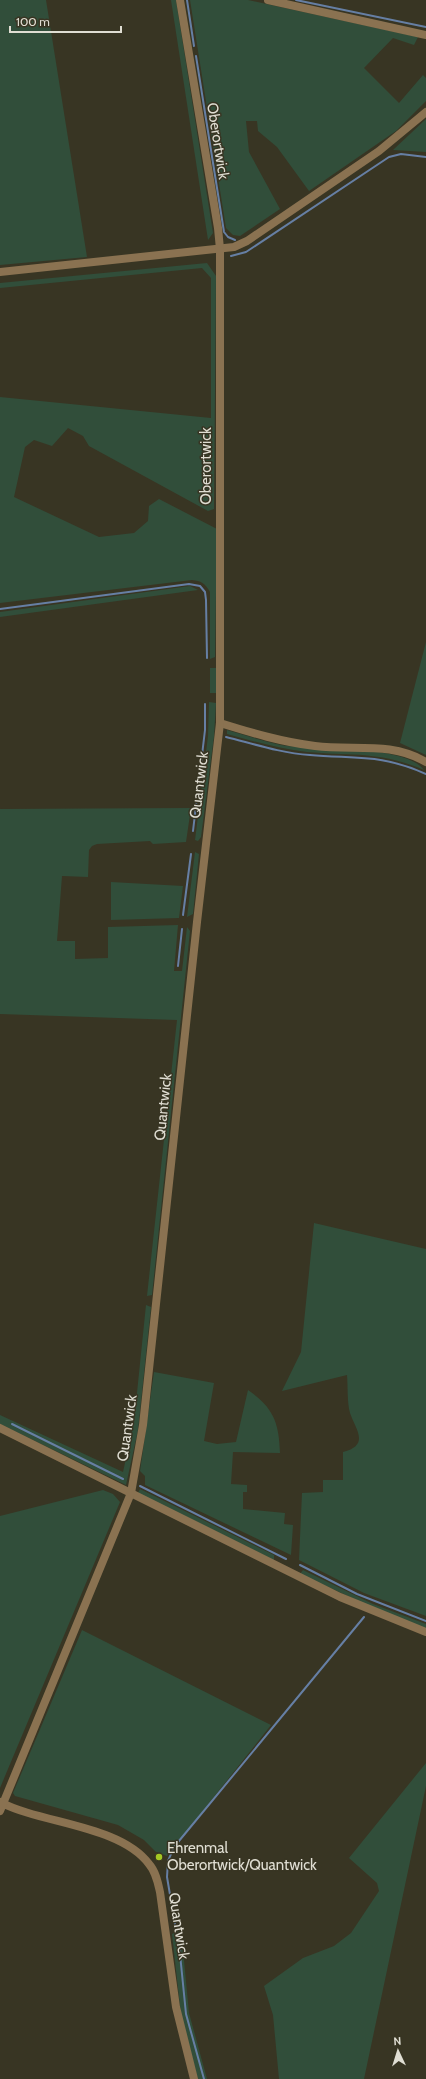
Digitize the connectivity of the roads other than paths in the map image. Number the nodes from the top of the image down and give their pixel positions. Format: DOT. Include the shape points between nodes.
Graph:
graph roads {
  1 [pos="180,0"];
  2 [pos="268,0"];
  3 [pos="426,35"];
  4 [pos="426,112"];
  5 [pos="220,249"];
  6 [pos="0,272"];
  7 [pos="220,723"];
  8 [pos="426,762"];
  9 [pos="0,1428"];
  10 [pos="131,1493"];
  11 [pos="426,1632"];
  12 [pos="1,1805"];
  13 [pos="194,2079"];
  1 -- 5 [label="street, Oberortwick"];
  2 -- 3 [label="street"];
  4 -- 5 [label="street" via="379,151 247,241 234,247"];
  5 -- 6 [label="street"];
  5 -- 7 [label="street, Oberortwick"];
  7 -- 8 [label="street" via="285,742 317,746 382,747 402,751"];
  7 -- 10 [label="street, Quantwick" via="196,922 143,1425"];
  9 -- 10 [label="street, Quantwick"];
  10 -- 11 [label="street, Quantwick" via="340,1597"];
  10 -- 12 [label="street, Quantwick"];
  12 -- 13 [label="street, Quantwick" via="121,1842 150,1864 160,1892 176,2007"];
}
